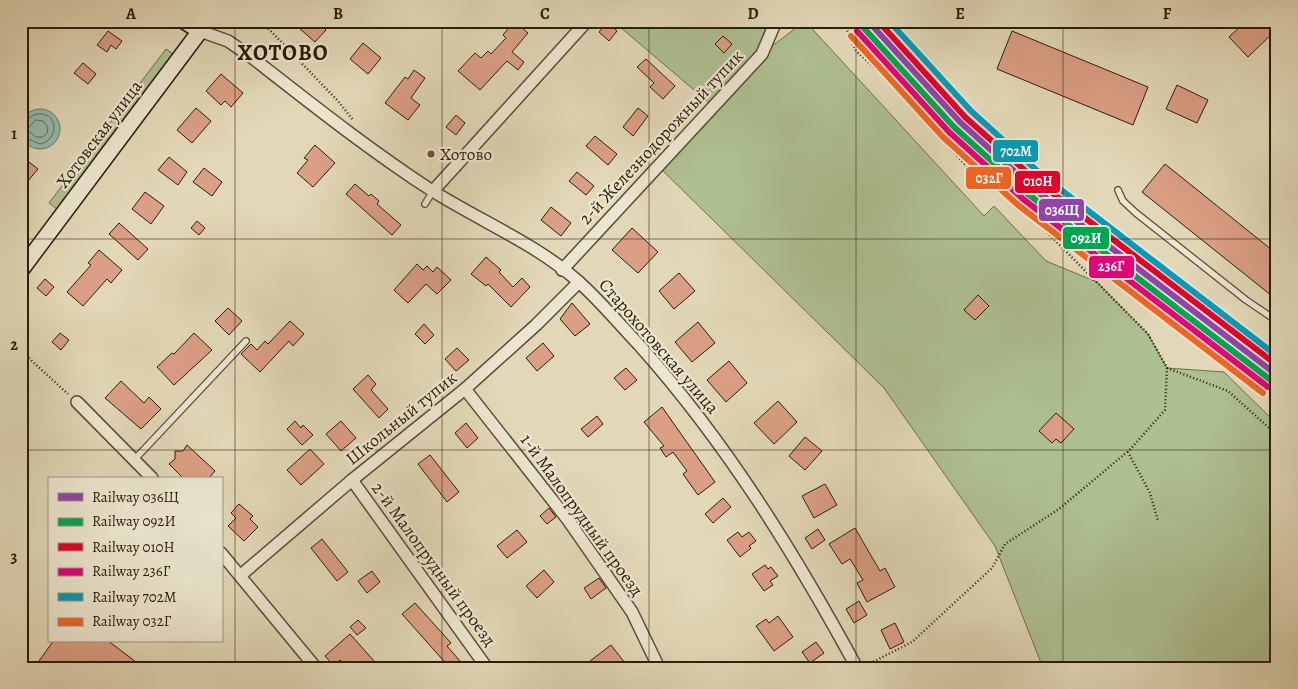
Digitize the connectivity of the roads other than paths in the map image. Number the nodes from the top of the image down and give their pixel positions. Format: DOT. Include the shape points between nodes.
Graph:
graph roads {
  1 [pos="184,21"];
  2 [pos="587,21"];
  3 [pos="776,21"];
  4 [pos="204,26"];
  5 [pos="1118,190"];
  6 [pos="433,191"];
  7 [pos="425,204"];
  8 [pos="21,270"];
  9 [pos="562,270"];
  10 [pos="579,282"];
  11 [pos="1277,321"];
  12 [pos="246,342"];
  13 [pos="465,389"];
  14 [pos="77,402"];
  15 [pos="135,459"];
  16 [pos="151,477"];
  17 [pos="352,480"];
  18 [pos="222,555"];
  19 [pos="241,575"];
  20 [pos="316,668"];
  21 [pos="487,668"];
  22 [pos="659,668"];
  23 [pos="859,668"];
  1 -- 4 [label="street"];
  2 -- 6 [label="street"];
  3 -- 9 [label="street, 2-й Железнодорожный тупик" via="762,54"];
  4 -- 6 [label="street, Старохотовская улица" via="250,56 338,125"];
  4 -- 8 [label="street, Хотовская улица"];
  5 -- 11 [label="lane" via="1123,201 1136,213"];
  6 -- 7 [label="lane"];
  6 -- 9 [label="street, Старохотовская улица"];
  9 -- 10 [label="street, Старохотовская улица"];
  10 -- 13 [label="street, Школьный тупик"];
  10 -- 23 [label="street, Старохотовская улица" via="662,371 715,437 762,504"];
  12 -- 15 [label="lane"];
  13 -- 17 [label="street, Школьный тупик"];
  13 -- 22 [label="street, 1-й Малопрудный проезд" via="568,520 632,612"];
  14 -- 15 [label="street"];
  15 -- 16 [label="street"];
  17 -- 19 [label="street, Школьный тупик"];
  17 -- 21 [label="street, 2-й Малопрудный проезд"];
  18 -- 19 [label="street"];
  19 -- 20 [label="street"];
}
